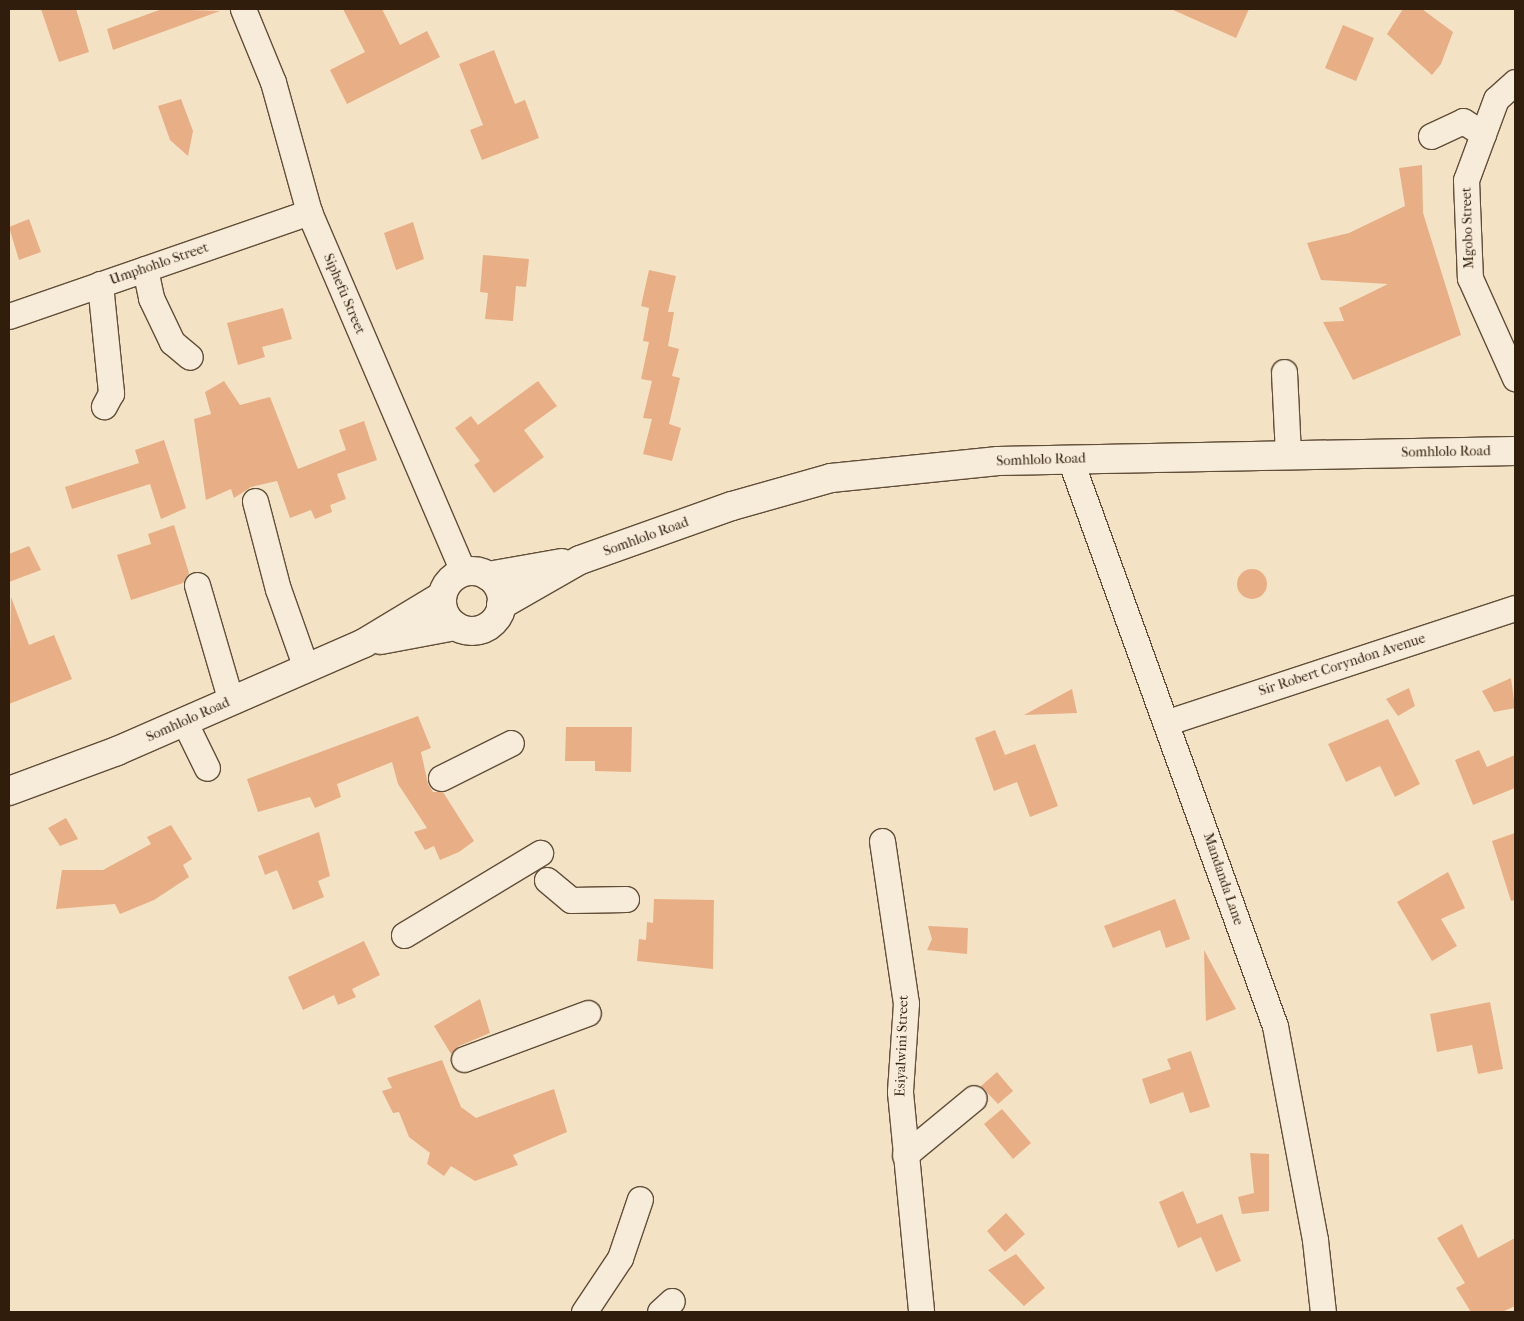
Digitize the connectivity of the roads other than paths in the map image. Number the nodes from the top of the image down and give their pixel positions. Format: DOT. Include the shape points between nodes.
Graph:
graph roads {
  1 [pos="243,9"];
  2 [pos="1515,82"];
  3 [pos="1484,134"];
  4 [pos="1431,136"];
  5 [pos="309,212"];
  6 [pos="145,269"];
  7 [pos="100,284"];
  8 [pos="9,316"];
  9 [pos="190,356"];
  10 [pos="1284,372"];
  11 [pos="1515,378"];
  12 [pos="104,406"];
  13 [pos="1515,451"];
  14 [pos="1288,455"];
  15 [pos="1070,459"];
  16 [pos="255,501"];
  17 [pos="580,560"];
  18 [pos="476,574"];
  19 [pos="197,585"];
  20 [pos="442,596"];
  21 [pos="501,605"];
  22 [pos="1515,608"];
  23 [pos="455,626"];
  24 [pos="364,642"];
  25 [pos="306,668"];
  26 [pos="231,701"];
  27 [pos="184,721"];
  28 [pos="1168,722"];
  29 [pos="511,743"];
  30 [pos="208,768"];
  31 [pos="441,778"];
  32 [pos="9,791"];
  33 [pos="882,841"];
  34 [pos="540,853"];
  35 [pos="548,880"];
  36 [pos="626,899"];
  37 [pos="404,935"];
  38 [pos="588,1013"];
  39 [pos="464,1059"];
  40 [pos="974,1098"];
  41 [pos="905,1154"];
  42 [pos="640,1200"];
  43 [pos="584,1312"];
  44 [pos="921,1312"];
  45 [pos="1323,1312"];
  1 -- 5 [label="street, Siphefu Street" via="273,82"];
  2 -- 3 [label="street, Mgobo Street" via="1496,99"];
  3 -- 4 [label="street" via="1463,121"];
  3 -- 11 [label="street, Mgobo Street" via="1466,180 1470,278"];
  5 -- 6 [label="street, Umphohlo Street"];
  5 -- 18 [label="street, Siphefu Street"];
  6 -- 7 [label="street, Umphohlo Street"];
  6 -- 9 [label="street" via="151,298 172,342"];
  7 -- 8 [label="street, Umphohlo Street"];
  7 -- 12 [label="street" via="111,393"];
  10 -- 14 [label="street"];
  13 -- 14 [label="main road, Somhlolo Road"];
  14 -- 15 [label="main road, Somhlolo Road"];
  15 -- 17 [label="main road, Somhlolo Road" via="831,478 732,506"];
  15 -- 28 [label="street, Mandanda Lane"];
  16 -- 25 [label="street" via="278,589"];
  17 -- 18 [label="main road, Somhlolo Road"];
  17 -- 21 [label="main road, Somhlolo Road"];
  18 -- 20 [label="main road, Somhlolo Road" via="449,581"];
  18 -- 21 [label="main road" via="499,588"];
  19 -- 26 [label="street"];
  20 -- 23 [label="main road" via="444,613"];
  20 -- 24 [label="main road, Somhlolo Road"];
  21 -- 23 [label="main road, Somhlolo Road" via="494,621 480,630"];
  22 -- 28 [label="street, Sir Robert Coryndon Avenue"];
  23 -- 24 [label="main road, Somhlolo Road"];
  24 -- 25 [label="main road, Somhlolo Road"];
  25 -- 26 [label="main road, Somhlolo Road"];
  26 -- 27 [label="main road, Somhlolo Road"];
  27 -- 30 [label="street"];
  27 -- 32 [label="main road, Somhlolo Road"];
  28 -- 45 [label="street, Mandanda Lane" via="1275,1026 1315,1240"];
  29 -- 31 [label="street"];
  33 -- 41 [label="street, Esiyalwini Street" via="906,1004 900,1092"];
  34 -- 37 [label="street"];
  35 -- 36 [label="street" via="571,900"];
  38 -- 39 [label="street"];
  40 -- 41 [label="street"];
  41 -- 44 [label="street, Esiyalwini Street"];
  42 -- 43 [label="street" via="620,1258"];
}
